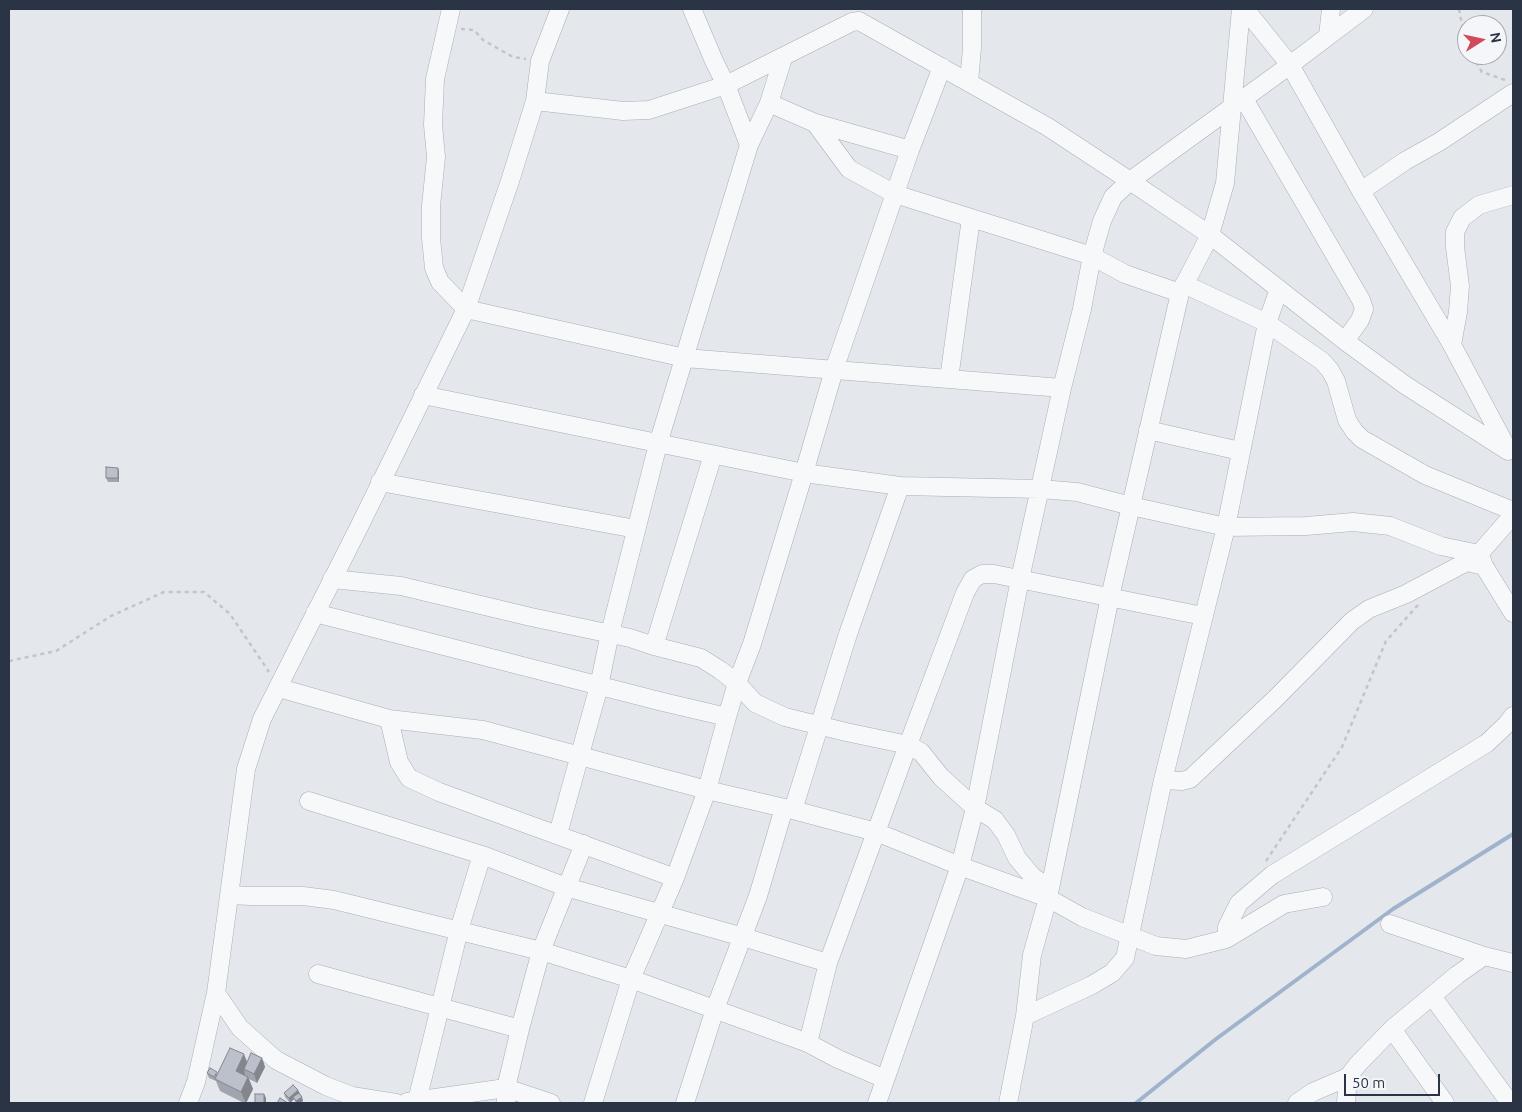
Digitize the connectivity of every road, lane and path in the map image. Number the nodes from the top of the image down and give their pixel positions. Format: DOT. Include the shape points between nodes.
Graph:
graph roads {
  1 [pos="560,9"];
  2 [pos="692,9"];
  3 [pos="972,9"];
  4 [pos="1243,9"];
  5 [pos="1331,9"];
  6 [pos="1364,9"];
  7 [pos="450,13"];
  8 [pos="856,15"];
  9 [pos="1328,36"];
  10 [pos="783,58"];
  11 [pos="540,61"];
  12 [pos="1478,65"];
  13 [pos="1290,66"];
  14 [pos="942,67"];
  15 [pos="969,82"];
  16 [pos="726,85"];
  17 [pos="1509,87"];
  18 [pos="535,101"];
  19 [pos="769,103"];
  20 [pos="1238,103"];
  21 [pos="815,123"];
  22 [pos="748,146"];
  23 [pos="910,150"];
  24 [pos="1130,181"];
  25 [pos="1361,191"];
  26 [pos="896,194"];
  27 [pos="1513,195"];
  28 [pos="971,218"];
  29 [pos="1210,235"];
  30 [pos="1092,256"];
  31 [pos="1182,288"];
  32 [pos="1279,289"];
  33 [pos="466,309"];
  34 [pos="1266,323"];
  35 [pos="1346,341"];
  36 [pos="1452,345"];
  37 [pos="685,358"];
  38 [pos="834,370"];
  39 [pos="949,379"];
  40 [pos="1062,388"];
  41 [pos="423,395"];
  42 [pos="1148,430"];
  43 [pos="658,444"];
  44 [pos="1240,451"];
  45 [pos="1511,454"];
  46 [pos="713,455"];
  47 [pos="804,473"];
  48 [pos="380,482"];
  49 [pos="900,486"];
  50 [pos="1040,488"];
  51 [pos="1131,506"];
  52 [pos="1513,511"];
  53 [pos="1513,516"];
  54 [pos="1226,527"];
  55 [pos="636,529"];
  56 [pos="1481,560"];
  57 [pos="332,578"];
  58 [pos="1020,579"];
  59 [pos="1110,597"];
  60 [pos="1422,600"];
  61 [pos="315,613"];
  62 [pos="1513,614"];
  63 [pos="1203,616"];
  64 [pos="610,633"];
  65 [pos="654,646"];
  66 [pos="9,661"];
  67 [pos="737,683"];
  68 [pos="599,686"];
  69 [pos="279,688"];
  70 [pos="727,716"];
  71 [pos="1513,716"];
  72 [pos="388,719"];
  73 [pos="820,726"];
  74 [pos="908,745"];
  75 [pos="579,756"];
  76 [pos="1163,780"];
  77 [pos="707,790"];
  78 [pos="309,801"];
  79 [pos="975,808"];
  80 [pos="789,809"];
  81 [pos="876,832"];
  82 [pos="558,834"];
  83 [pos="584,844"];
  84 [pos="482,854"];
  85 [pos="1264,863"];
  86 [pos="960,866"];
  87 [pos="675,878"];
  88 [pos="566,887"];
  89 [pos="1049,893"];
  90 [pos="230,895"];
  91 [pos="1323,898"];
  92 [pos="659,914"];
  93 [pos="1390,924"];
  94 [pos="458,930"];
  95 [pos="1131,935"];
  96 [pos="743,937"];
  97 [pos="1226,939"];
  98 [pos="542,950"];
  99 [pos="1484,956"];
  100 [pos="828,963"];
  101 [pos="1513,964"];
  102 [pos="318,974"];
  103 [pos="631,979"];
  104 [pos="216,993"];
  105 [pos="1432,996"];
  106 [pos="440,1006"];
  107 [pos="715,1008"];
  108 [pos="1025,1016"];
  109 [pos="520,1029"];
  110 [pos="1392,1029"];
  111 [pos="808,1042"];
  112 [pos="1348,1078"];
  113 [pos="885,1079"];
  114 [pos="506,1096"];
  115 [pos="408,1102"];
  116 [pos="188,1103"];
  117 [pos="396,1103"];
  118 [pos="551,1103"];
  119 [pos="593,1103"];
  120 [pos="686,1103"];
  121 [pos="877,1103"];
  122 [pos="1008,1103"];
  123 [pos="1297,1103"];
  124 [pos="1346,1103"];
  125 [pos="1445,1103"];
  126 [pos="1510,1103"];
  1 -- 11 [label="street"];
  2 -- 16 [label="street"];
  3 -- 15 [label="street"];
  4 -- 13 [label="street"];
  4 -- 20 [label="street"];
  5 -- 9 [label="street"];
  6 -- 9 [label="street"];
  7 -- 11 [label="path" via="458,27 474,30 483,40 512,57"];
  7 -- 33 [label="street" via="435,79 433,125 436,157 431,238 434,268 440,282"];
  8 -- 10 [label="street" via="852,22"];
  8 -- 14 [label="street"];
  9 -- 13 [label="street"];
  10 -- 16 [label="street"];
  10 -- 19 [label="street"];
  11 -- 18 [label="street"];
  12 -- 17 [label="path" via="1482,72"];
  13 -- 20 [label="street"];
  13 -- 25 [label="street"];
  14 -- 15 [label="street"];
  14 -- 23 [label="street"];
  15 -- 24 [label="street" via="1048,127"];
  16 -- 18 [label="street" via="649,110 623,111"];
  16 -- 22 [label="street"];
  17 -- 25 [label="street" via="1439,142"];
  18 -- 33 [label="street"];
  19 -- 21 [label="street"];
  19 -- 22 [label="street"];
  20 -- 24 [label="street"];
  20 -- 29 [label="street" via="1225,183"];
  20 -- 35 [label="street" via="1362,300 1364,309 1360,320"];
  21 -- 23 [label="street"];
  21 -- 26 [label="street" via="849,169"];
  22 -- 37 [label="street"];
  23 -- 26 [label="street"];
  24 -- 29 [label="street"];
  24 -- 30 [label="street" via="1113,197"];
  25 -- 36 [label="street"];
  26 -- 28 [label="street"];
  26 -- 38 [label="street"];
  27 -- 36 [label="street" via="1480,205 1462,218 1455,232 1460,286"];
  28 -- 30 [label="street"];
  28 -- 39 [label="street"];
  29 -- 31 [label="street"];
  29 -- 32 [label="street"];
  30 -- 31 [label="street" via="1125,274"];
  30 -- 40 [label="street"];
  31 -- 34 [label="street"];
  31 -- 42 [label="street"];
  32 -- 34 [label="street"];
  32 -- 35 [label="street"];
  33 -- 37 [label="street"];
  33 -- 41 [label="street"];
  34 -- 44 [label="street"];
  34 -- 52 [label="street" via="1322,361 1330,370 1347,420 1362,439 1425,475"];
  35 -- 45 [label="street" via="1405,385"];
  36 -- 45 [label="street"];
  37 -- 38 [label="street"];
  37 -- 43 [label="street"];
  38 -- 39 [label="street"];
  38 -- 47 [label="street"];
  39 -- 40 [label="street"];
  40 -- 50 [label="street"];
  41 -- 43 [label="street"];
  41 -- 48 [label="street"];
  42 -- 44 [label="street"];
  42 -- 51 [label="street"];
  43 -- 46 [label="street"];
  43 -- 55 [label="street"];
  44 -- 54 [label="street"];
  46 -- 47 [label="street"];
  46 -- 65 [label="street"];
  47 -- 49 [label="street"];
  47 -- 67 [label="street"];
  48 -- 55 [label="street"];
  48 -- 57 [label="street"];
  49 -- 50 [label="street"];
  49 -- 73 [label="street" via="848,634"];
  50 -- 51 [label="street" via="1077,492"];
  50 -- 58 [label="street"];
  51 -- 54 [label="street"];
  51 -- 59 [label="street"];
  53 -- 56 [label="street"];
  54 -- 56 [label="street" via="1353,522 1390,526"];
  54 -- 63 [label="street"];
  55 -- 64 [label="street"];
  56 -- 62 [label="street"];
  56 -- 76 [label="street" via="1466,562 1406,594 1369,609 1352,621 1190,779"];
  57 -- 61 [label="street"];
  57 -- 64 [label="street" via="401,586"];
  58 -- 59 [label="street"];
  58 -- 74 [label="street" via="982,574 973,579"];
  58 -- 79 [label="street"];
  59 -- 63 [label="street"];
  59 -- 89 [label="street"];
  60 -- 85 [label="path" via="1386,641 1342,747"];
  61 -- 68 [label="street"];
  61 -- 69 [label="street"];
  63 -- 76 [label="street"];
  64 -- 65 [label="street"];
  64 -- 68 [label="street"];
  65 -- 67 [label="street" via="701,658"];
  66 -- 69 [label="path" via="56,652 111,616 164,592 204,592 230,614"];
  67 -- 70 [label="street"];
  67 -- 73 [label="street" via="755,703 785,717"];
  68 -- 70 [label="street"];
  68 -- 75 [label="street"];
  69 -- 72 [label="street"];
  69 -- 90 [label="street" via="262,719 246,769"];
  70 -- 77 [label="street"];
  71 -- 97 [label="street" via="1487,743 1272,875 1239,903"];
  72 -- 75 [label="street" via="483,730"];
  72 -- 82 [label="street" via="399,762 409,778 439,792"];
  73 -- 74 [label="street"];
  73 -- 80 [label="street"];
  74 -- 79 [label="street" via="921,752 941,777"];
  74 -- 81 [label="street"];
  75 -- 77 [label="street"];
  75 -- 82 [label="street"];
  76 -- 95 [label="street"];
  77 -- 80 [label="street"];
  77 -- 87 [label="street"];
  78 -- 84 [label="street"];
  79 -- 86 [label="street"];
  79 -- 89 [label="street" via="995,820 1017,858"];
  80 -- 81 [label="street"];
  80 -- 96 [label="street"];
  81 -- 86 [label="street"];
  81 -- 100 [label="street"];
  82 -- 83 [label="street"];
  83 -- 87 [label="street"];
  83 -- 88 [label="street"];
  84 -- 88 [label="street"];
  84 -- 94 [label="street"];
  86 -- 89 [label="street"];
  86 -- 113 [label="street"];
  87 -- 92 [label="street"];
  88 -- 92 [label="street"];
  88 -- 98 [label="street"];
  89 -- 95 [label="street" via="1082,917"];
  89 -- 108 [label="street" via="1032,955"];
  90 -- 94 [label="street" via="303,896 334,900"];
  90 -- 104 [label="street"];
  91 -- 97 [label="street" via="1284,904"];
  92 -- 96 [label="street"];
  92 -- 103 [label="street"];
  93 -- 99 [label="street"];
  94 -- 98 [label="street"];
  94 -- 106 [label="street"];
  95 -- 97 [label="street" via="1156,946 1186,949"];
  95 -- 108 [label="street" via="1126,958 1112,973"];
  96 -- 100 [label="street"];
  96 -- 107 [label="street"];
  98 -- 103 [label="street"];
  98 -- 109 [label="street"];
  99 -- 101 [label="street"];
  99 -- 105 [label="street"];
  100 -- 111 [label="street"];
  102 -- 106 [label="street"];
  103 -- 107 [label="street"];
  103 -- 119 [label="street"];
  104 -- 116 [label="street" via="196,1082"];
  104 -- 117 [label="street" via="240,1028 276,1060 352,1096"];
  105 -- 110 [label="street"];
  105 -- 126 [label="street"];
  106 -- 109 [label="street"];
  106 -- 115 [label="street"];
  107 -- 111 [label="street"];
  107 -- 120 [label="street"];
  108 -- 122 [label="street"];
  109 -- 114 [label="street"];
  110 -- 112 [label="street"];
  110 -- 125 [label="street"];
  111 -- 113 [label="street"];
  112 -- 123 [label="street" via="1313,1092"];
  112 -- 124 [label="street"];
  113 -- 121 [label="street"];
  114 -- 115 [label="street"];
  114 -- 118 [label="street"];
}
